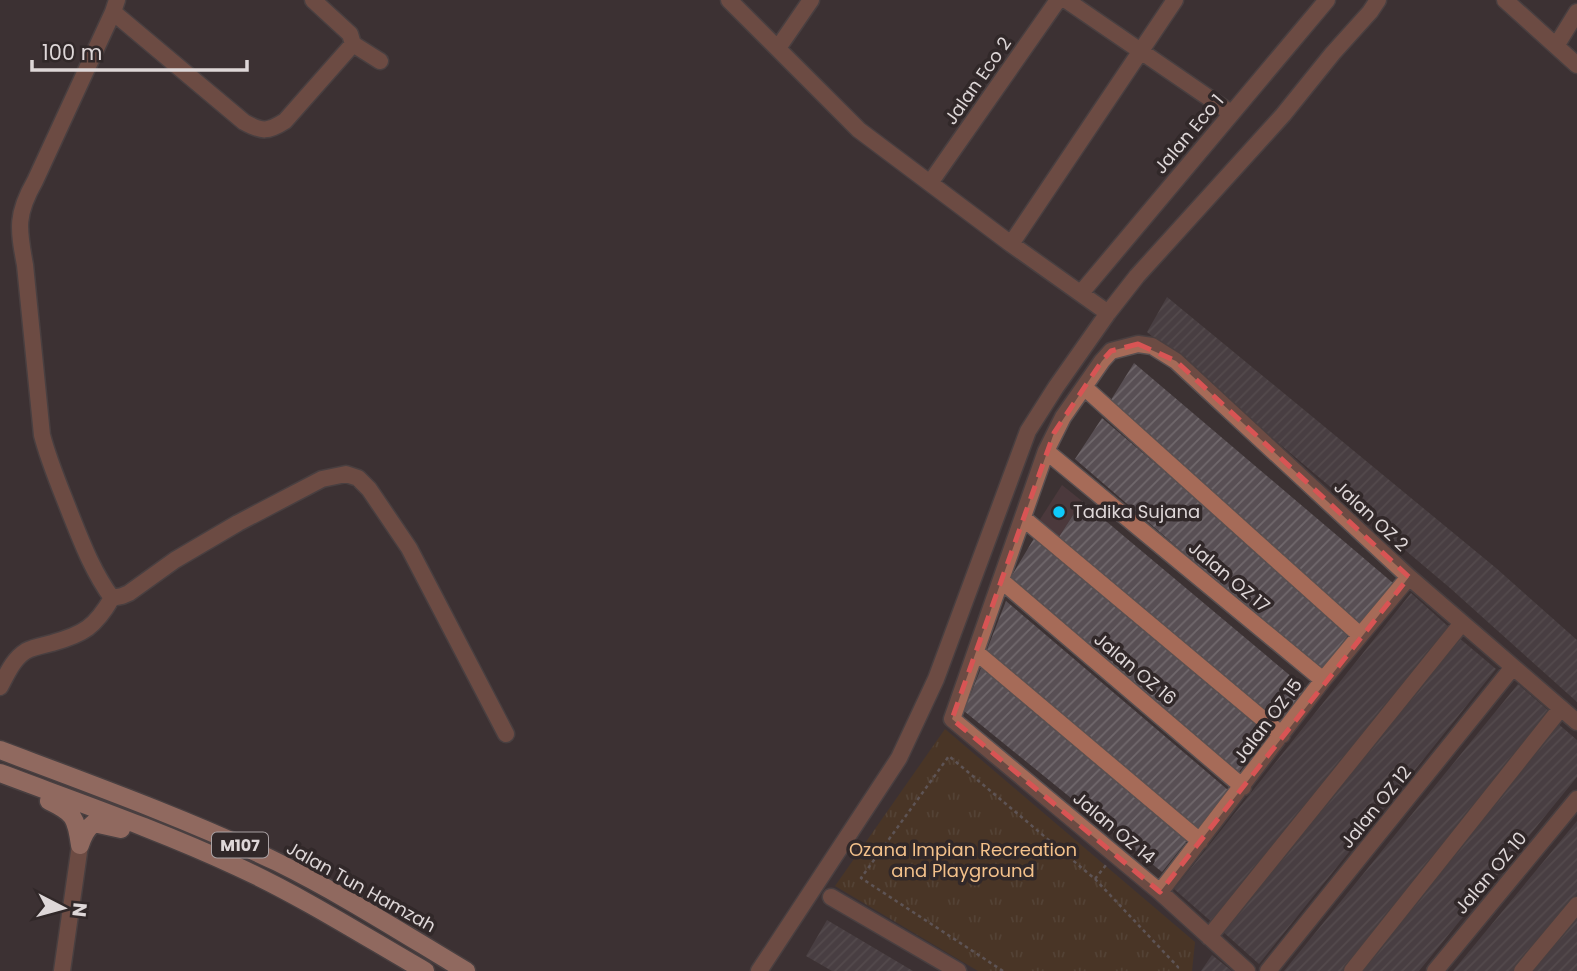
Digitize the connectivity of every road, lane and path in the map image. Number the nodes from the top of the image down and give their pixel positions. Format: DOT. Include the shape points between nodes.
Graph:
graph roads {
  1 [pos="313,0"];
  2 [pos="729,0"];
  3 [pos="811,0"];
  4 [pos="1058,0"];
  5 [pos="1066,0"];
  6 [pos="1175,0"];
  7 [pos="1327,0"];
  8 [pos="1378,0"];
  9 [pos="1506,0"];
  10 [pos="115,6"];
  11 [pos="1577,12"];
  12 [pos="353,44"];
  13 [pos="1556,46"];
  14 [pos="778,48"];
  15 [pos="1141,51"];
  16 [pos="380,61"];
  17 [pos="1577,65"];
  18 [pos="1231,113"];
  19 [pos="930,183"];
  20 [pos="1011,244"];
  21 [pos="1081,293"];
  22 [pos="1108,313"];
  23 [pos="1084,387"];
  24 [pos="1046,451"];
  25 [pos="1023,518"];
  26 [pos="1409,577"];
  27 [pos="1002,581"];
  28 [pos="111,598"];
  29 [pos="1462,623"];
  30 [pos="1360,635"];
  31 [pos="976,652"];
  32 [pos="1513,667"];
  33 [pos="1323,680"];
  34 [pos="0,687"];
  35 [pos="1561,708"];
  36 [pos="1577,722"];
  37 [pos="506,734"];
  38 [pos="1282,735"];
  39 [pos="0,737"];
  40 [pos="0,750"];
  41 [pos="0,775"];
  42 [pos="1243,787"];
  43 [pos="113,792"];
  44 [pos="1577,799"];
  45 [pos="1200,841"];
  46 [pos="80,845"];
  47 [pos="241,868"];
  48 [pos="1160,892"];
  49 [pos="831,897"];
  50 [pos="1577,905"];
  51 [pos="331,917"];
  52 [pos="1209,937"];
  53 [pos="62,971"];
  54 [pos="411,971"];
  55 [pos="425,971"];
  56 [pos="466,971"];
  57 [pos="759,971"];
  58 [pos="958,971"];
  59 [pos="1003,971"];
  60 [pos="1177,971"];
  61 [pos="1247,971"];
  62 [pos="1268,971"];
  63 [pos="1352,971"];
  64 [pos="1435,971"];
  65 [pos="1522,971"];
  1 -- 12 [label="street" via="350,34"];
  2 -- 14 [label="street"];
  3 -- 14 [label="street"];
  4 -- 19 [label="street, Jalan Eco 2"];
  5 -- 15 [label="street"];
  6 -- 15 [label="street"];
  7 -- 18 [label="street, Jalan Eco 1"];
  8 -- 22 [label="street"];
  9 -- 13 [label="street"];
  10 -- 12 [label="street" via="257,129 271,130 285,121"];
  10 -- 28 [label="street" via="19,217 42,435 88,557"];
  11 -- 13 [label="street"];
  12 -- 16 [label="street"];
  13 -- 17 [label="street"];
  14 -- 19 [label="street" via="859,130"];
  15 -- 18 [label="street"];
  15 -- 20 [label="street"];
  18 -- 21 [label="street, Jalan Eco 1"];
  19 -- 20 [label="street"];
  20 -- 21 [label="street"];
  21 -- 22 [label="street"];
  22 -- 57 [label="street" via="1028,431 936,679 900,758"];
  23 -- 24 [label="street"];
  23 -- 26 [label="street, Jalan OZ 2" via="1111,351 1138,344 1152,346 1176,361"];
  23 -- 30 [label="street"];
  24 -- 25 [label="street"];
  24 -- 33 [label="street, Jalan OZ 17"];
  25 -- 27 [label="street"];
  25 -- 38 [label="street"];
  26 -- 29 [label="street, Jalan OZ 2"];
  26 -- 30 [label="street, Jalan OZ 15"];
  27 -- 31 [label="street"];
  27 -- 42 [label="street, Jalan OZ 16"];
  28 -- 34 [label="street" via="92,625 74,637 27,651 14,662"];
  28 -- 37 [label="street" via="129,593 185,554 322,479 346,474 359,478 409,548"];
  29 -- 32 [label="street, Jalan OZ 2"];
  29 -- 52 [label="street"];
  30 -- 33 [label="street, Jalan OZ 15"];
  31 -- 45 [label="street"];
  31 -- 48 [label="street, Jalan OZ 14" via="952,719"];
  32 -- 35 [label="street, Jalan OZ 2"];
  32 -- 62 [label="street, Jalan OZ 12"];
  33 -- 38 [label="street, Jalan OZ 15"];
  35 -- 36 [label="street, Jalan OZ 2"];
  35 -- 63 [label="street"];
  38 -- 42 [label="street, Jalan OZ 15"];
  39 -- 43 [label="main road"];
  40 -- 43 [label="main road, Jalan Tun Hamzah / M107"];
  41 -- 46 [label="main road" via="66,809 78,828"];
  41 -- 47 [label="main road, M107" via="176,839"];
  42 -- 45 [label="street, Jalan OZ 15"];
  43 -- 56 [label="main road, Jalan Tun Hamzah / M107" via="279,864"];
  44 -- 64 [label="street, Jalan OZ 10"];
  45 -- 48 [label="street, Jalan OZ 15"];
  46 -- 47 [label="main road" via="89,827 101,824"];
  46 -- 53 [label="street"];
  47 -- 51 [label="main road, M107"];
  48 -- 52 [label="street, Jalan OZ 14"];
  49 -- 58 [label="street"];
  50 -- 65 [label="street"];
  51 -- 54 [label="main road"];
  51 -- 55 [label="main road, M107"];
  52 -- 61 [label="street, Jalan OZ 14"];
  59 -- 60 [label="path" via="861,878 948,756 1095,878"];
}
